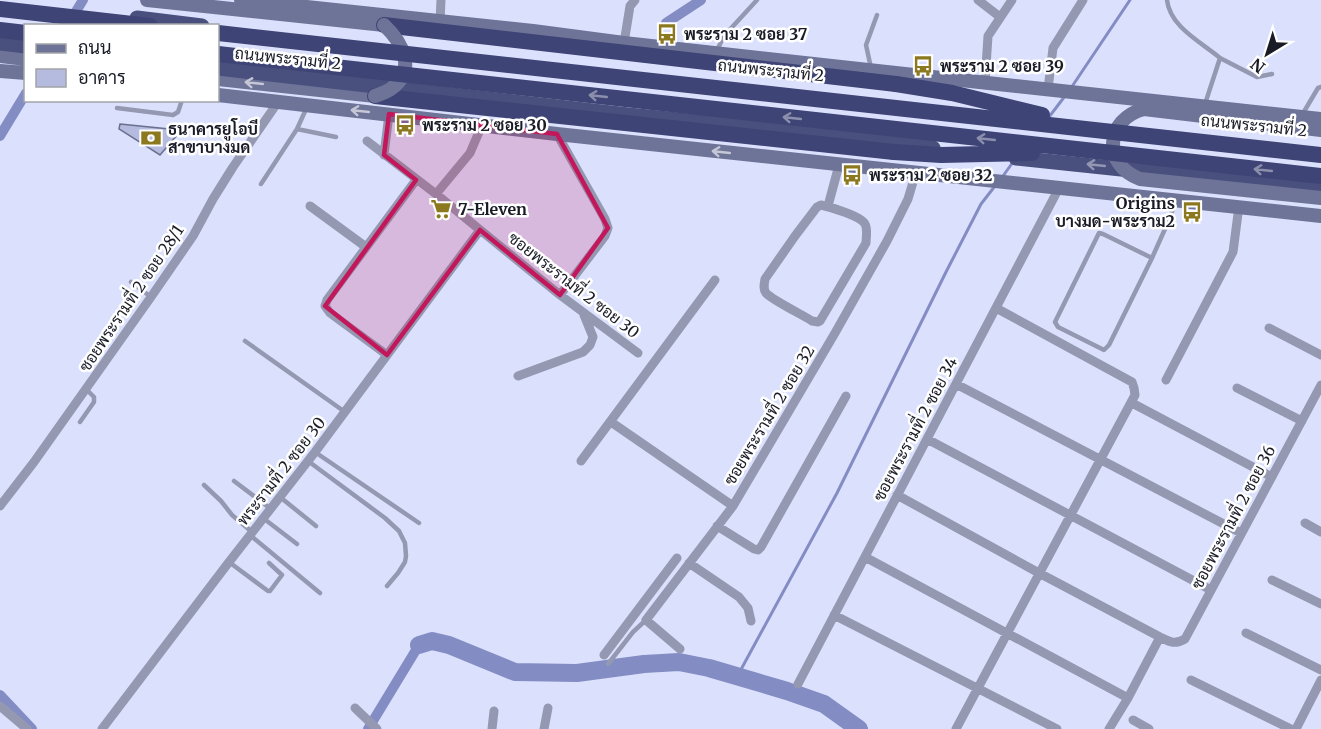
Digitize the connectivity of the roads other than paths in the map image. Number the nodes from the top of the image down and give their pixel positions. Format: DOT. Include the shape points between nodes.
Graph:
graph roads {
  1 [pos="147,0"];
  2 [pos="241,0"];
  3 [pos="441,0"];
  4 [pos="635,0"];
  5 [pos="757,0"];
  6 [pos="978,0"];
  7 [pos="1012,0"];
  8 [pos="1083,0"];
  9 [pos="1167,0"];
  10 [pos="0,3"];
  11 [pos="326,4"];
  12 [pos="0,9"];
  13 [pos="877,15"];
  14 [pos="1000,17"];
  15 [pos="440,22"];
  16 [pos="132,24"];
  17 [pos="184,24"];
  18 [pos="384,25"];
  19 [pos="219,27"];
  20 [pos="0,30"];
  21 [pos="219,33"];
  22 [pos="0,43"];
  23 [pos="624,43"];
  24 [pos="18,49"];
  25 [pos="716,52"];
  26 [pos="219,54"];
  27 [pos="1220,58"];
  28 [pos="219,68"];
  29 [pos="871,70"];
  30 [pos="4,71"];
  31 [pos="24,74"];
  32 [pos="1272,74"];
  33 [pos="219,79"];
  34 [pos="1321,81"];
  35 [pos="985,82"];
  36 [pos="1319,88"];
  37 [pos="1051,90"];
  38 [pos="219,95"];
  39 [pos="375,96"];
  40 [pos="1207,100"];
  41 [pos="181,102"];
  42 [pos="278,102"];
  43 [pos="308,105"];
  44 [pos="117,108"];
  45 [pos="389,114"];
  46 [pos="1301,117"];
  47 [pos="1321,119"];
  48 [pos="482,125"];
  49 [pos="297,129"];
  50 [pos="1101,130"];
  51 [pos="1321,130"];
  52 [pos="557,134"];
  53 [pos="336,137"];
  54 [pos="367,141"];
  55 [pos="1321,150"];
  56 [pos="1099,152"];
  57 [pos="384,155"];
  58 [pos="1321,155"];
  59 [pos="839,165"];
  60 [pos="916,172"];
  61 [pos="1321,177"];
  62 [pos="416,180"];
  63 [pos="261,184"];
  64 [pos="1059,188"];
  65 [pos="1321,190"];
  66 [pos="436,194"];
  67 [pos="1321,198"];
  68 [pos="1176,201"];
  69 [pos="310,206"];
  70 [pos="828,206"];
  71 [pos="1239,206"];
  72 [pos="1321,216"];
  73 [pos="480,230"];
  74 [pos="366,247"];
  75 [pos="1152,258"];
  76 [pos="715,280"];
  77 [pos="131,282"];
  78 [pos="560,295"];
  79 [pos="152,297"];
  80 [pos="996,308"];
  81 [pos="584,314"];
  82 [pos="1269,328"];
  83 [pos="245,340"];
  84 [pos="638,354"];
  85 [pos="387,355"];
  86 [pos="1321,355"];
  87 [pos="518,376"];
  88 [pos="1166,380"];
  89 [pos="956,384"];
  90 [pos="1321,385"];
  91 [pos="1237,387"];
  92 [pos="86,389"];
  93 [pos="846,396"];
  94 [pos="1132,403"];
  95 [pos="345,412"];
  96 [pos="1302,421"];
  97 [pos="80,422"];
  98 [pos="611,422"];
  99 [pos="927,439"];
  100 [pos="315,452"];
  101 [pos="1100,460"];
  102 [pos="308,461"];
  103 [pos="581,461"];
  104 [pos="1272,477"];
  105 [pos="234,481"];
  106 [pos="204,485"];
  107 [pos="897,495"];
  108 [pos="280,497"];
  109 [pos="0,506"];
  110 [pos="733,506"];
  111 [pos="271,508"];
  112 [pos="1070,515"];
  113 [pos="263,518"];
  114 [pos="419,523"];
  115 [pos="1305,523"];
  116 [pos="717,525"];
  117 [pos="316,526"];
  118 [pos="1321,532"];
  119 [pos="1241,533"];
  120 [pos="251,534"];
  121 [pos="297,544"];
  122 [pos="865,557"];
  123 [pos="677,558"];
  124 [pos="229,562"];
  125 [pos="269,563"];
  126 [pos="689,563"];
  127 [pos="1039,573"];
  128 [pos="1272,580"];
  129 [pos="387,586"];
  130 [pos="1211,590"];
  131 [pos="320,593"];
  132 [pos="645,600"];
  133 [pos="1321,604"];
  134 [pos="655,609"];
  135 [pos="834,615"];
  136 [pos="646,620"];
  137 [pos="752,621"];
  138 [pos="1007,633"];
  139 [pos="1246,633"];
  140 [pos="1160,637"];
  141 [pos="680,649"];
  142 [pos="604,655"];
  143 [pos="608,664"];
  144 [pos="1321,670"];
  145 [pos="1191,680"];
  146 [pos="1321,680"];
  147 [pos="798,684"];
  148 [pos="979,688"];
  149 [pos="1128,698"];
  150 [pos="0,706"];
  151 [pos="355,708"];
  152 [pos="548,708"];
  153 [pos="494,711"];
  154 [pos="1133,720"];
  155 [pos="374,726"];
  156 [pos="27,729"];
  157 [pos="102,729"];
  158 [pos="492,729"];
  159 [pos="544,729"];
  160 [pos="956,729"];
  161 [pos="1057,729"];
  162 [pos="1109,729"];
  163 [pos="1149,729"];
  164 [pos="1294,729"];
  1 -- 18 [label="main road"];
  2 -- 11 [label="main road, ถนนพระรามที่ 2"];
  3 -- 15 [label="street"];
  4 -- 23 [label="street" via="630,6"];
  5 -- 25 [label="lane" via="724,36"];
  6 -- 14 [label="street"];
  7 -- 14 [label="street"];
  8 -- 37 [label="street" via="1053,48"];
  9 -- 27 [label="lane" via="1168,10 1176,21"];
  10 -- 17 [label="highway"];
  11 -- 15 [label="main road, ถนนพระรามที่ 2"];
  12 -- 16 [label="highway"];
  13 -- 29 [label="lane" via="866,45"];
  14 -- 35 [label="street" via="988,36"];
  15 -- 23 [label="main road, ถนนพระรามที่ 2"];
  18 -- 39 [label="main road, bridge" via="400,44 404,66 395,86"];
  18 -- 50 [label="highway, bridge" via="916,87"];
  19 -- 55 [label="highway, ถนนพระรามที่ 2"];
  20 -- 24 [label="highway"];
  21 -- 50 [label="highway, bridge"];
  22 -- 24 [label="highway"];
  23 -- 25 [label="main road, ถนนพระรามที่ 2"];
  25 -- 29 [label="main road, ถนนพระรามที่ 2"];
  56 -- 26 [label="highway, one-way, bridge"];
  27 -- 32 [label="lane" via="1257,77"];
  27 -- 40 [label="lane"];
  65 -- 28 [label="highway, ถนนพระรามที่ 2, one-way, bridge"];
  29 -- 35 [label="main road, ถนนพระรามที่ 2"];
  30 -- 31 [label="main road"];
  39 -- 33 [label="main road, one-way"];
  34 -- 36 [label="lane"];
  35 -- 37 [label="main road, ถนนพระรามที่ 2"];
  36 -- 46 [label="lane"];
  37 -- 40 [label="main road, ถนนพระรามที่ 2"];
  38 -- 42 [label="main road"];
  39 -- 56 [label="highway, bridge" via="902,153"];
  40 -- 46 [label="main road, ถนนพระรามที่ 2"];
  41 -- 44 [label="lane" via="173,115"];
  42 -- 43 [label="main road"];
  42 -- 79 [label="street, ซอยพระรามที่ 2 ซอย 28/1"];
  45 -- 43 [label="main road, one-way"];
  43 -- 49 [label="lane"];
  45 -- 48 [label="main road"];
  45 -- 57 [label="street"];
  46 -- 47 [label="main road, ถนนพระรามที่ 2"];
  48 -- 52 [label="main road"];
  48 -- 66 [label="street" via="470,153"];
  49 -- 53 [label="lane"];
  49 -- 63 [label="lane"];
  50 -- 58 [label="highway, bridge"];
  51 -- 67 [label="main road, bridge" via="1144,109 1121,122 1113,142 1120,165 1140,179"];
  59 -- 52 [label="main road, one-way"];
  52 -- 78 [label="street" via="608,228"];
  54 -- 57 [label="street, ซอยพระรามที่ 2 ซอย 30"];
  61 -- 56 [label="highway, one-way, bridge"];
  57 -- 62 [label="street, ซอยพระรามที่ 2 ซอย 30"];
  59 -- 60 [label="main road"];
  59 -- 70 [label="street"];
  60 -- 64 [label="main road"];
  60 -- 110 [label="street, ซอยพระรามที่ 2 ซอย 32" via="908,200 887,241"];
  62 -- 66 [label="street, ซอยพระรามที่ 2 ซอย 30"];
  62 -- 74 [label="street"];
  64 -- 68 [label="main road"];
  64 -- 80 [label="street, ซอยพระรามที่ 2 ซอย 34"];
  66 -- 73 [label="street, ซอยพระรามที่ 2 ซอย 30"];
  68 -- 71 [label="main road"];
  68 -- 75 [label="lane"];
  69 -- 74 [label="street"];
  70 -- 70 [label="street" via="861,219 866,226 866,243 818,322 772,298 764,287 765,279 817,207"];
  71 -- 72 [label="main road"];
  71 -- 88 [label="street" via="1233,252"];
  73 -- 78 [label="street, ซอยพระรามที่ 2 ซอย 30"];
  73 -- 85 [label="street, พระรามที่ 2 ซอย 30"];
  74 -- 85 [label="street" via="325,306"];
  75 -- 75 [label="lane" via="1107,348 1104,350 1055,325 1099,233"];
  76 -- 98 [label="street"];
  77 -- 79 [label="lane"];
  78 -- 81 [label="street, ซอยพระรามที่ 2 ซอย 30"];
  79 -- 92 [label="street, ซอยพระรามที่ 2 ซอย 28/1"];
  80 -- 89 [label="street, ซอยพระรามที่ 2 ซอย 34"];
  80 -- 94 [label="street" via="1132,382"];
  81 -- 84 [label="street, ซอยพระรามที่ 2 ซอย 30"];
  81 -- 87 [label="street" via="593,337 583,352"];
  82 -- 86 [label="street"];
  83 -- 95 [label="lane"];
  85 -- 95 [label="street, พระรามที่ 2 ซอย 30"];
  89 -- 99 [label="street, ซอยพระรามที่ 2 ซอย 34"];
  89 -- 101 [label="street"];
  90 -- 96 [label="street, ซอยพระรามที่ 2 ซอย 36"];
  91 -- 96 [label="street"];
  92 -- 97 [label="lane" via="94,402"];
  92 -- 109 [label="street, ซอยพระรามที่ 2 ซอย 28/1"];
  93 -- 116 [label="street" via="758,550"];
  94 -- 101 [label="street"];
  94 -- 104 [label="street"];
  95 -- 100 [label="street, พระรามที่ 2 ซอย 30"];
  96 -- 104 [label="street, ซอยพระรามที่ 2 ซอย 36"];
  98 -- 103 [label="street"];
  98 -- 110 [label="street"];
  99 -- 107 [label="street, ซอยพระรามที่ 2 ซอย 34"];
  99 -- 112 [label="street"];
  100 -- 102 [label="street, พระรามที่ 2 ซอย 30"];
  100 -- 114 [label="lane"];
  101 -- 112 [label="street"];
  101 -- 119 [label="street"];
  102 -- 108 [label="street, พระรามที่ 2 ซอย 30"];
  102 -- 129 [label="lane" via="399,531 405,543 405,562"];
  104 -- 119 [label="street, ซอยพระรามที่ 2 ซอย 36"];
  105 -- 111 [label="lane"];
  106 -- 120 [label="lane"];
  107 -- 122 [label="street, ซอยพระรามที่ 2 ซอย 34"];
  107 -- 127 [label="street"];
  108 -- 111 [label="street, พระรามที่ 2 ซอย 30"];
  108 -- 117 [label="lane"];
  110 -- 116 [label="street, ซอยพระรามที่ 2 ซอย 32"];
  111 -- 113 [label="street, พระรามที่ 2 ซอย 30"];
  112 -- 127 [label="street"];
  112 -- 130 [label="street"];
  113 -- 120 [label="street, พระรามที่ 2 ซอย 30"];
  113 -- 121 [label="lane"];
  115 -- 118 [label="street"];
  116 -- 126 [label="street, ซอยพระรามที่ 2 ซอย 32"];
  119 -- 130 [label="street, ซอยพระรามที่ 2 ซอย 36"];
  120 -- 124 [label="street, พระรามที่ 2 ซอย 30"];
  120 -- 131 [label="lane"];
  122 -- 135 [label="street, ซอยพระรามที่ 2 ซอย 34"];
  122 -- 138 [label="street"];
  123 -- 132 [label="street"];
  124 -- 125 [label="lane" via="270,591 282,575"];
  124 -- 157 [label="street, พระรามที่ 2 ซอย 30"];
  126 -- 134 [label="street, ซอยพระรามที่ 2 ซอย 32"];
  126 -- 137 [label="street" via="739,597"];
  127 -- 138 [label="street"];
  127 -- 140 [label="street"];
  128 -- 133 [label="street"];
  130 -- 140 [label="street, ซอยพระรามที่ 2 ซอย 36" via="1185,639 1178,643"];
  132 -- 134 [label="street"];
  132 -- 142 [label="street"];
  134 -- 136 [label="street, ซอยพระรามที่ 2 ซอย 32"];
  135 -- 147 [label="street, ซอยพระรามที่ 2 ซอย 34"];
  135 -- 148 [label="street"];
  136 -- 141 [label="street"];
  136 -- 143 [label="lane"];
  138 -- 148 [label="street"];
  138 -- 149 [label="street"];
  139 -- 144 [label="street"];
  140 -- 149 [label="street"];
  145 -- 164 [label="street"];
  146 -- 164 [label="street"];
  148 -- 160 [label="street"];
  148 -- 161 [label="street"];
  149 -- 162 [label="street"];
  150 -- 156 [label="street"];
  151 -- 155 [label="street"];
  152 -- 159 [label="street"];
  153 -- 158 [label="street"];
  154 -- 163 [label="street"];
}
